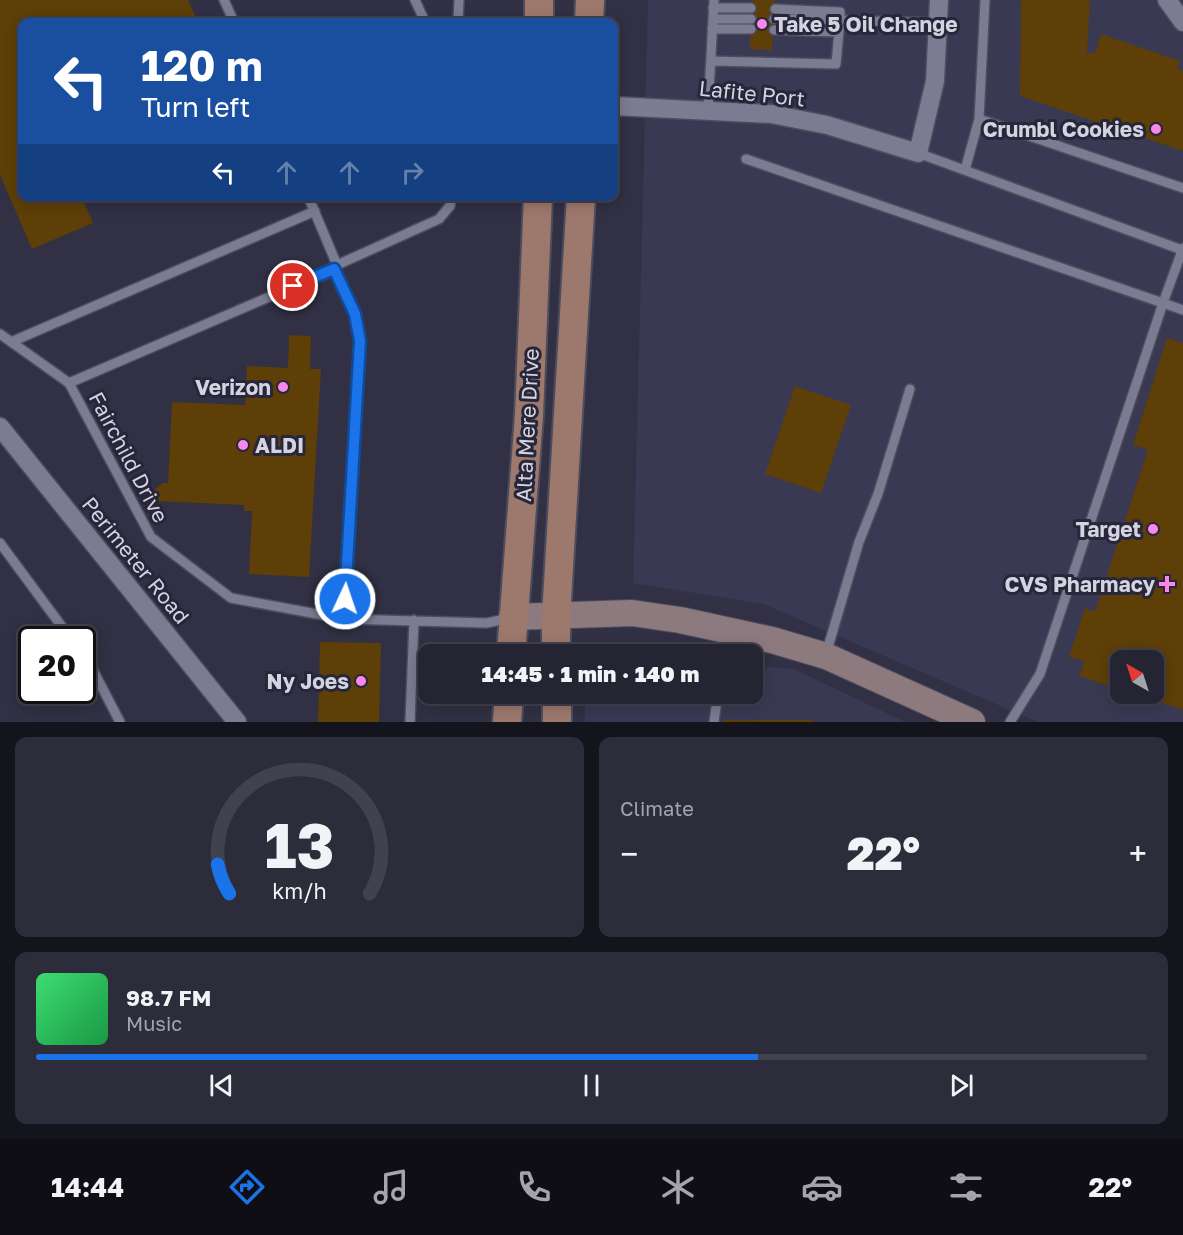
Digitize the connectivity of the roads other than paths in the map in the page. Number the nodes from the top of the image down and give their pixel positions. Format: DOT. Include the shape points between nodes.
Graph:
graph roads {
  1 [pos="224,0"];
  2 [pos="415,0"];
  3 [pos="459,0"];
  4 [pos="539,0"];
  5 [pos="590,0"];
  6 [pos="939,0"];
  7 [pos="985,0"];
  8 [pos="1167,0"];
  9 [pos="713,4"];
  10 [pos="751,8"];
  11 [pos="775,9"];
  12 [pos="232,18"];
  13 [pos="423,18"];
  14 [pos="458,18"];
  15 [pos="539,18"];
  16 [pos="589,18"];
  17 [pos="751,19"];
  18 [pos="774,19"];
  19 [pos="840,20"];
  20 [pos="1183,22"];
  21 [pos="938,23"];
  22 [pos="712,24"];
  23 [pos="751,29"];
  24 [pos="774,30"];
  25 [pos="839,32"];
  26 [pos="711,61"];
  27 [pos="618,106"];
  28 [pos="708,111"];
  29 [pos="979,119"];
  30 [pos="918,153"];
  31 [pos="746,159"];
  32 [pos="965,170"];
  33 [pos="1183,188"];
  34 [pos="310,201"];
  35 [pos="450,201"];
  36 [pos="538,201"];
  37 [pos="581,201"];
  38 [pos="315,211"];
  39 [pos="1183,249"];
  40 [pos="336,267"];
  41 [pos="1164,303"];
  42 [pos="1183,310"];
  43 [pos="0,334"];
  44 [pos="11,342"];
  45 [pos="69,383"];
  46 [pos="910,389"];
  47 [pos="0,427"];
  48 [pos="0,543"];
  49 [pos="556,617"];
  50 [pos="512,618"];
  51 [pos="344,619"];
  52 [pos="414,620"];
  53 [pos="61,626"];
  54 [pos="727,643"];
  55 [pos="511,644"];
  56 [pos="556,644"];
  57 [pos="826,656"];
  58 [pos="96,676"];
  59 [pos="508,704"];
  60 [pos="556,704"];
  61 [pos="716,704"];
  62 [pos="120,722"];
  63 [pos="237,722"];
  64 [pos="410,722"];
  65 [pos="507,722"];
  66 [pos="557,722"];
  67 [pos="714,722"];
  68 [pos="972,722"];
  69 [pos="1010,722"];
  1 -- 12 [label="lane"];
  2 -- 13 [label="lane"];
  3 -- 14 [label="lane"];
  4 -- 15 [label="main road"];
  5 -- 16 [label="main road"];
  6 -- 21 [label="street"];
  7 -- 29 [label="lane"];
  8 -- 20 [label="street"];
  9 -- 10 [label="lane"];
  9 -- 22 [label="lane"];
  11 -- 19 [label="lane" via="840,12"];
  17 -- 22 [label="lane"];
  18 -- 19 [label="lane"];
  19 -- 21 [label="lane"];
  19 -- 25 [label="lane"];
  21 -- 30 [label="street" via="936,81"];
  22 -- 23 [label="lane"];
  22 -- 26 [label="lane"];
  24 -- 25 [label="lane"];
  25 -- 26 [label="lane" via="836,64"];
  26 -- 28 [label="lane"];
  27 -- 28 [label="street, Lafite Port"];
  28 -- 30 [label="street, Lafite Port" via="771,114 827,125"];
  29 -- 32 [label="lane"];
  29 -- 33 [label="lane"];
  30 -- 32 [label="lane"];
  31 -- 41 [label="lane"];
  32 -- 39 [label="lane"];
  34 -- 38 [label="lane"];
  35 -- 40 [label="lane" via="439,219"];
  36 -- 50 [label="main road, Alta Mere Drive" via="529,415"];
  37 -- 49 [label="main road, Alta Mere Drive"];
  38 -- 40 [label="lane"];
  38 -- 44 [label="lane"];
  39 -- 41 [label="lane"];
  40 -- 45 [label="lane"];
  40 -- 51 [label="lane" via="355,314 360,341"];
  41 -- 42 [label="lane"];
  41 -- 69 [label="lane" via="1040,674"];
  43 -- 44 [label="lane, Fairchild Drive"];
  44 -- 45 [label="lane, Fairchild Drive"];
  45 -- 51 [label="lane, Fairchild Drive" via="151,537 231,598"];
  46 -- 57 [label="lane"];
  47 -- 63 [label="street, Perimeter Road"];
  48 -- 53 [label="lane"];
  49 -- 50 [label="main road"];
  49 -- 54 [label="main road" via="632,613 680,620"];
  49 -- 56 [label="main road, Alta Mere Drive"];
  50 -- 52 [label="lane, Fairchild Drive" via="487,623"];
  50 -- 55 [label="main road, Alta Mere Drive"];
  51 -- 52 [label="lane, Fairchild Drive"];
  52 -- 64 [label="lane"];
  54 -- 57 [label="main road" via="772,640"];
  57 -- 68 [label="main road"];
  58 -- 62 [label="lane"];
  59 -- 65 [label="main road"];
  60 -- 66 [label="main road"];
  61 -- 67 [label="lane"];
}
